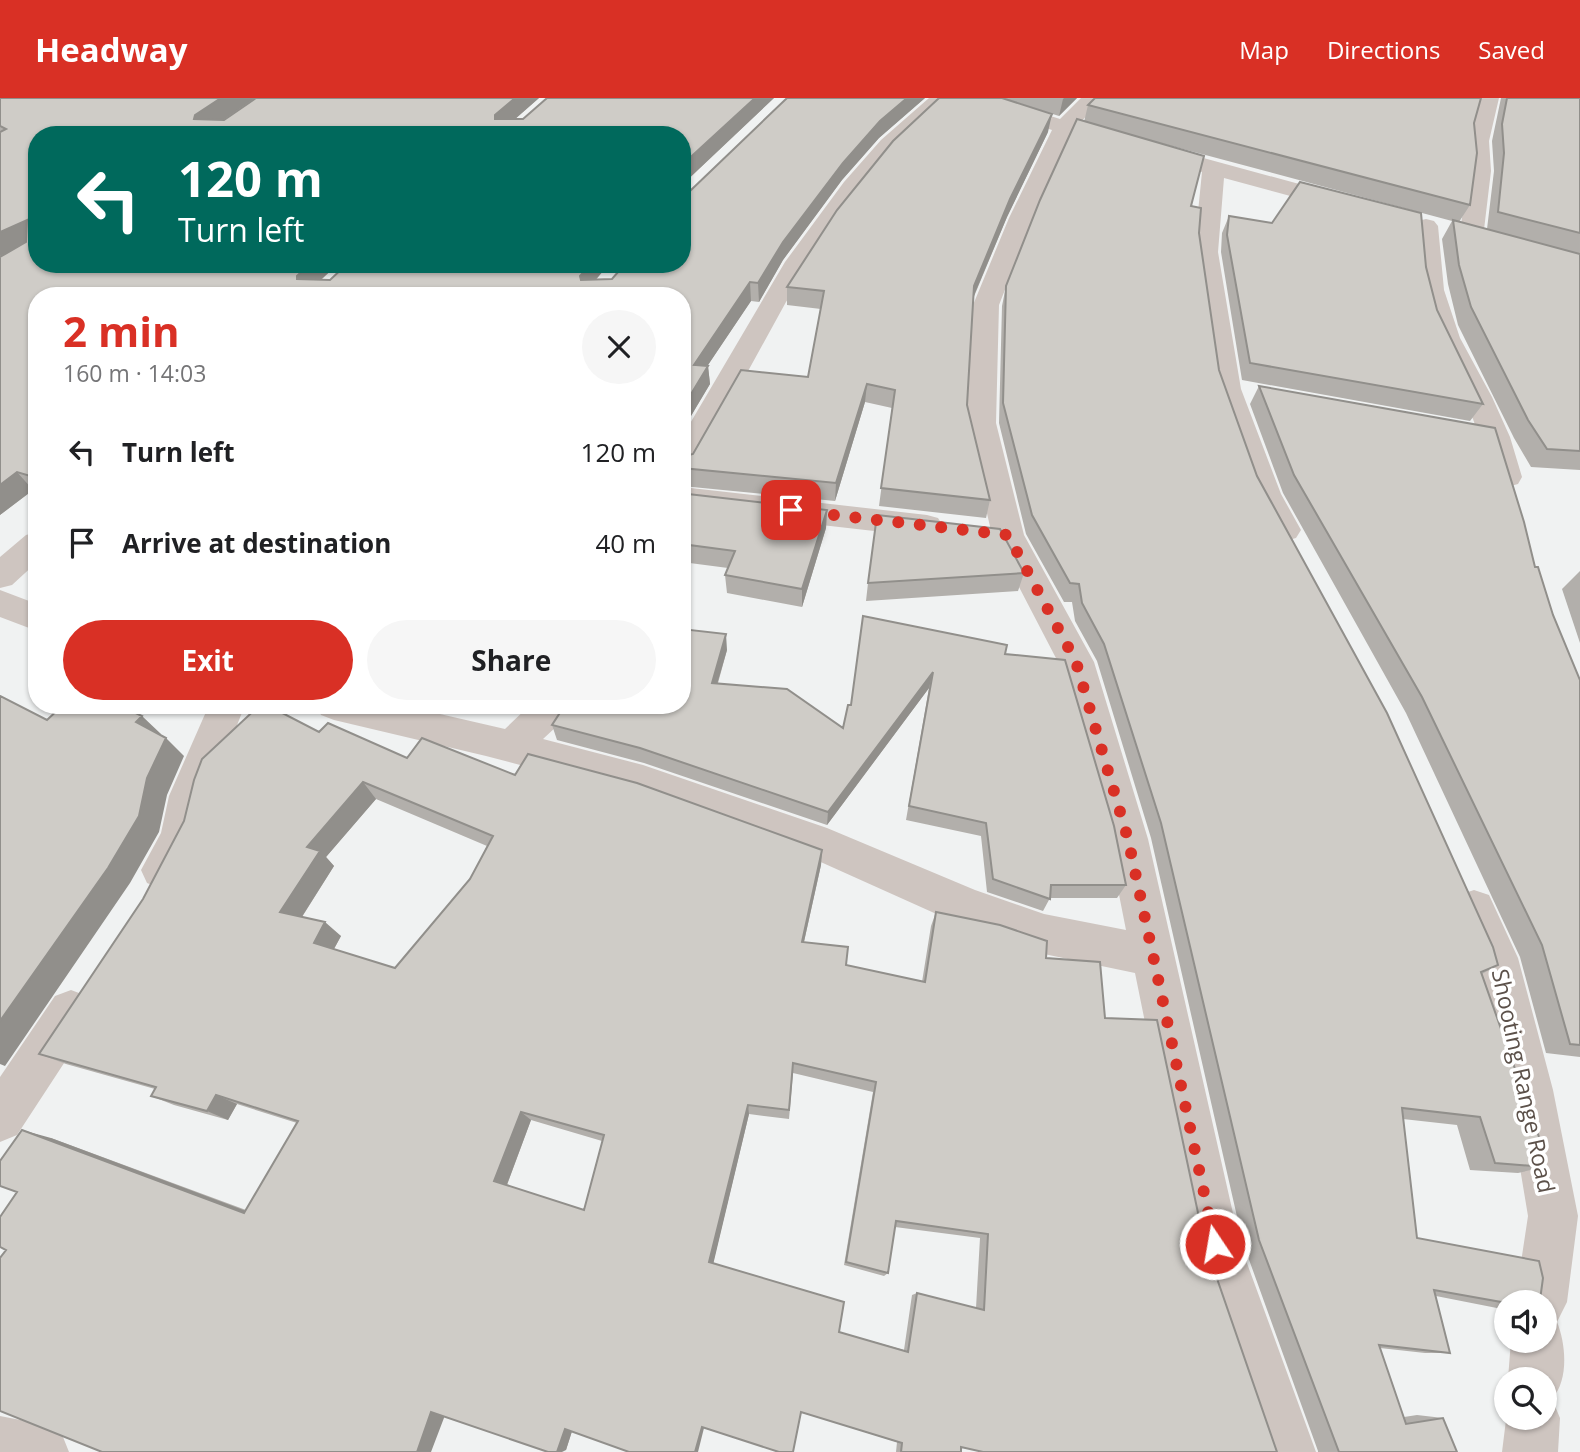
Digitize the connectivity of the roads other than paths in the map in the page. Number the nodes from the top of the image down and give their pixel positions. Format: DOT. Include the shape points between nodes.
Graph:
graph roads {
  1 [pos="941,98"];
  2 [pos="973,98"];
  3 [pos="1093,98"];
  4 [pos="1489,98"];
  5 [pos="1064,127"];
  6 [pos="1209,167"];
  7 [pos="1362,208"];
  8 [pos="1471,238"];
  9 [pos="1495,244"];
  10 [pos="691,448"];
  11 [pos="691,499"];
  12 [pos="1516,507"];
  13 [pos="981,532"];
  14 [pos="28,551"];
  15 [pos="1298,555"];
  16 [pos="0,576"];
  17 [pos="0,603"];
  18 [pos="28,614"];
  19 [pos="223,714"];
  20 [pos="373,714"];
  21 [pos="544,714"];
  22 [pos="510,748"];
  23 [pos="1463,884"];
  24 [pos="147,898"];
  25 [pos="1153,956"];
  26 [pos="93,979"];
  27 [pos="0,1118"];
  28 [pos="1566,1210"];
  29 [pos="1544,1290"];
  30 [pos="1531,1430"];
  31 [pos="0,1444"];
  32 [pos="41,1452"];
  33 [pos="1288,1452"];
  34 [pos="1530,1452"];
  1 -- 10 [label="street" via="883,151 847,194 800,260"];
  2 -- 5 [label="street"];
  3 -- 5 [label="street"];
  4 -- 8 [label="street" via="1478,141 1480,171"];
  5 -- 6 [label="street"];
  5 -- 13 [label="street" via="986,305"];
  6 -- 7 [label="street"];
  6 -- 15 [label="street" via="1213,171 1206,252 1265,494"];
  8 -- 9 [label="street"];
  8 -- 12 [label="street" via="1413,222 1447,338 1478,397 1481,434"];
  11 -- 13 [label="street"];
  13 -- 25 [label="street" via="1076,662 1128,839"];
  14 -- 16 [label="street"];
  17 -- 18 [label="street"];
  19 -- 24 [label="street" via="189,796 180,836"];
  20 -- 22 [label="street"];
  21 -- 22 [label="street"];
  22 -- 25 [label="street" via="643,781 827,846 967,907 1044,934"];
  23 -- 28 [label="street, Shooting Range Road" via="1496,958"];
  25 -- 33 [label="street" via="1215,1244"];
  26 -- 27 [label="street"];
  28 -- 29 [label="street, Shooting Range Road"];
  30 -- 34 [label="street"];
  31 -- 32 [label="street"];
}
